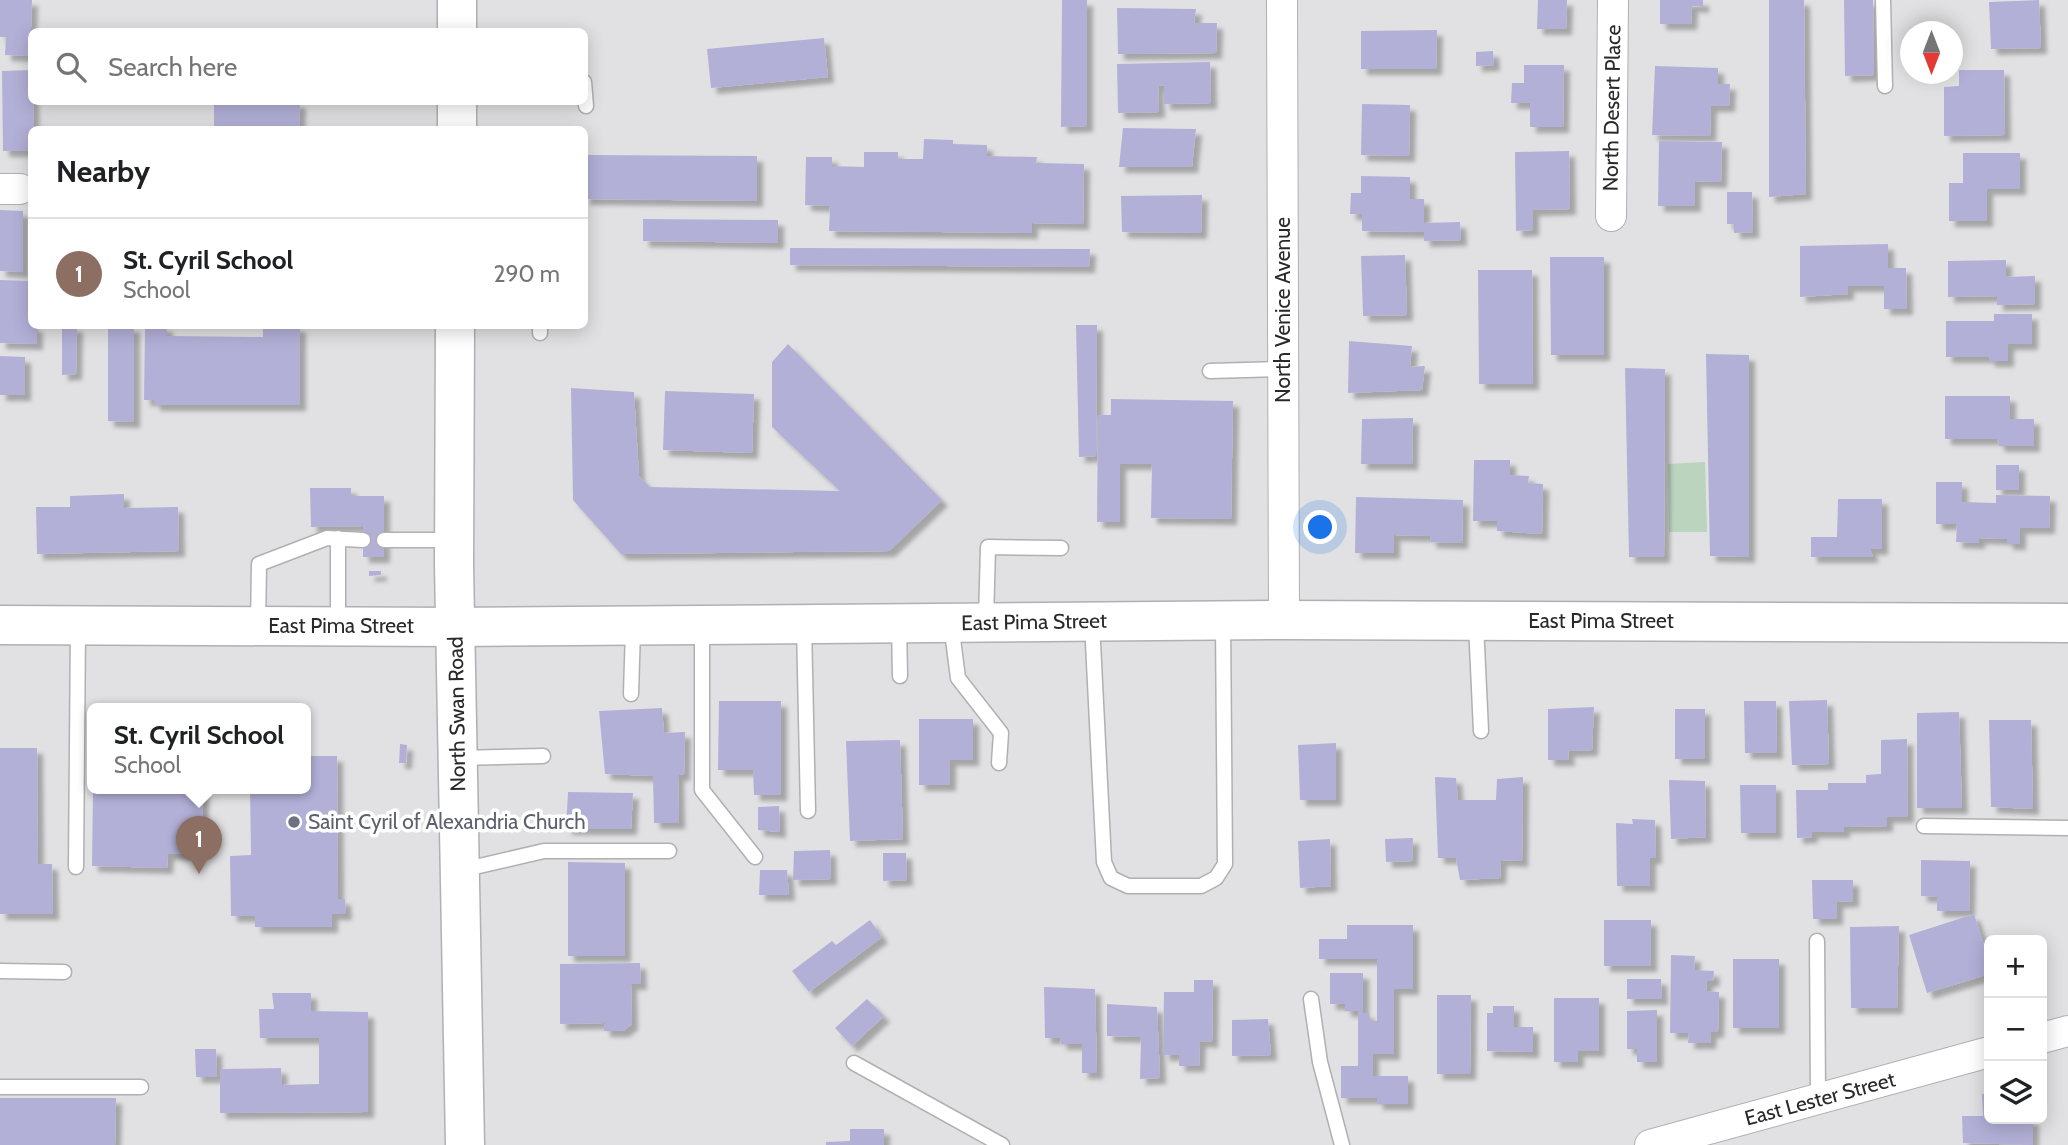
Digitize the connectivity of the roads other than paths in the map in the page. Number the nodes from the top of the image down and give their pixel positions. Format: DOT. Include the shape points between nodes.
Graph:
graph roads {
  1 [pos="457,0"];
  2 [pos="1282,0"];
  3 [pos="1614,0"];
  4 [pos="1882,0"];
  5 [pos="457,28"];
  6 [pos="1885,86"];
  7 [pos="457,105"];
  8 [pos="457,126"];
  9 [pos="1611,216"];
  10 [pos="455,329"];
  11 [pos="1284,369"];
  12 [pos="1210,371"];
  13 [pos="338,538"];
  14 [pos="363,540"];
  15 [pos="384,540"];
  16 [pos="454,540"];
  17 [pos="1060,548"];
  18 [pos="1223,620"];
  19 [pos="1284,620"];
  20 [pos="1092,621"];
  21 [pos="1476,621"];
  22 [pos="899,623"];
  23 [pos="969,623"];
  24 [pos="2068,623"];
  25 [pos="804,624"];
  26 [pos="0,625"];
  27 [pos="78,625"];
  28 [pos="702,625"];
  29 [pos="258,626"];
  30 [pos="338,626"];
  31 [pos="634,626"];
  32 [pos="455,627"];
  33 [pos="900,676"];
  34 [pos="631,694"];
  35 [pos="1480,731"];
  36 [pos="543,756"];
  37 [pos="457,758"];
  38 [pos="999,763"];
  39 [pos="808,811"];
  40 [pos="1924,826"];
  41 [pos="2068,828"];
  42 [pos="669,851"];
  43 [pos="755,857"];
  44 [pos="76,867"];
  45 [pos="459,870"];
  46 [pos="1817,940"];
  47 [pos="0,971"];
  48 [pos="64,972"];
  49 [pos="1311,999"];
  50 [pos="2068,1031"];
  51 [pos="2047,1037"];
  52 [pos="1984,1053"];
  53 [pos="854,1063"];
  54 [pos="0,1087"];
  55 [pos="141,1087"];
  56 [pos="1818,1099"];
  57 [pos="465,1145"];
  58 [pos="1002,1145"];
  59 [pos="1342,1145"];
  60 [pos="1650,1145"];
  1 -- 5 [label="street"];
  2 -- 11 [label="street, North Venice Avenue"];
  3 -- 9 [label="street, North Desert Place"];
  4 -- 6 [label="lane"];
  7 -- 8 [label="street"];
  10 -- 16 [label="street, North Swan Road"];
  11 -- 12 [label="lane"];
  11 -- 19 [label="street, North Venice Avenue"];
  13 -- 14 [label="lane"];
  13 -- 29 [label="lane" via="259,564"];
  13 -- 30 [label="lane"];
  15 -- 16 [label="lane"];
  16 -- 32 [label="street, North Swan Road"];
  17 -- 23 [label="lane" via="988,547"];
  18 -- 19 [label="street, East Pima Street"];
  18 -- 20 [label="street, East Pima Street"];
  18 -- 20 [label="lane" via="1225,864 1216,878 1201,886 1128,886 1111,878 1104,862"];
  19 -- 21 [label="street, East Pima Street"];
  20 -- 23 [label="street, East Pima Street"];
  21 -- 24 [label="street, East Pima Street"];
  21 -- 35 [label="lane"];
  22 -- 23 [label="street, East Pima Street"];
  22 -- 25 [label="street, East Pima Street"];
  22 -- 33 [label="lane"];
  23 -- 38 [label="lane" via="958,678 1000,733"];
  25 -- 28 [label="street, East Pima Street"];
  25 -- 39 [label="lane"];
  26 -- 27 [label="street, East Pima Street"];
  27 -- 29 [label="street, East Pima Street"];
  27 -- 44 [label="lane"];
  28 -- 31 [label="street, East Pima Street"];
  28 -- 43 [label="lane" via="702,790"];
  29 -- 30 [label="street, East Pima Street"];
  30 -- 32 [label="street, East Pima Street"];
  31 -- 32 [label="street, East Pima Street"];
  31 -- 34 [label="lane"];
  32 -- 37 [label="street, North Swan Road"];
  36 -- 37 [label="lane"];
  37 -- 45 [label="street, North Swan Road"];
  40 -- 41 [label="lane"];
  42 -- 45 [label="lane" via="544,851"];
  45 -- 57 [label="street, North Swan Road"];
  46 -- 56 [label="lane"];
  47 -- 48 [label="lane"];
  49 -- 59 [label="lane" via="1320,1062"];
  50 -- 51 [label="street"];
  52 -- 56 [label="street, East Lester Street"];
  53 -- 58 [label="lane"];
  54 -- 55 [label="lane"];
  56 -- 60 [label="street, East Lester Street"];
}
